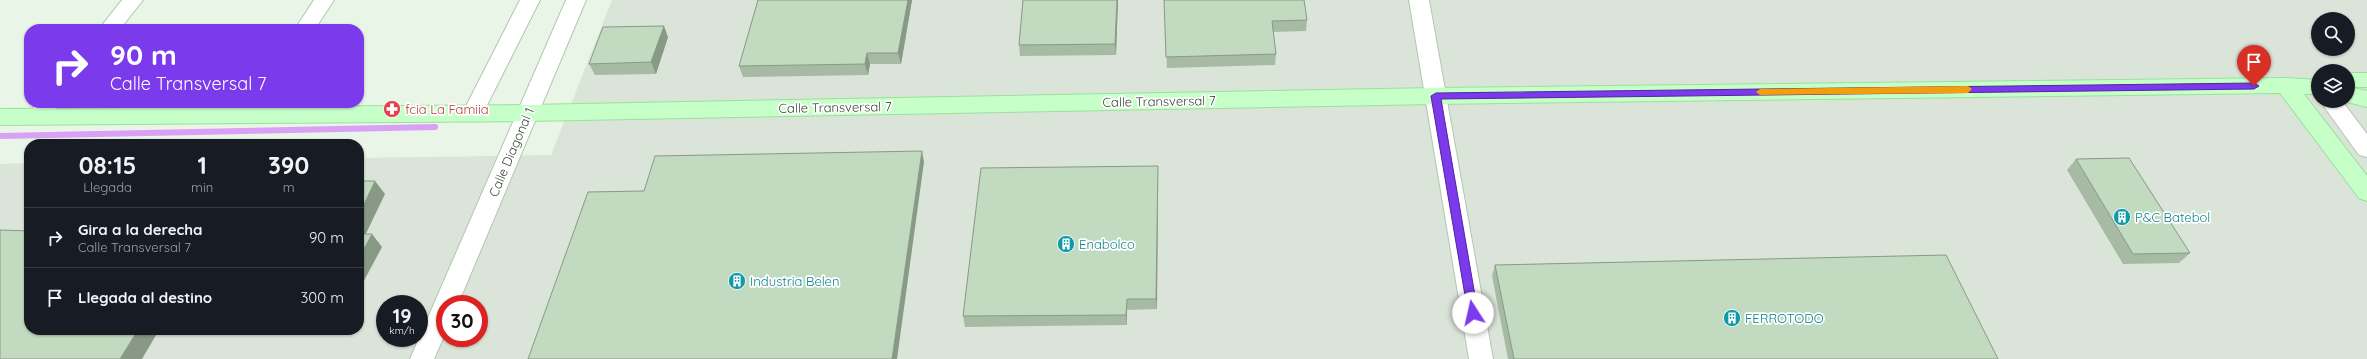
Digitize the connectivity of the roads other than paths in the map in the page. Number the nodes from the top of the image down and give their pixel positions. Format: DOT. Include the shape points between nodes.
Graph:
graph roads {
  1 [pos="133,0"];
  2 [pos="324,0"];
  3 [pos="530,0"];
  4 [pos="576,0"];
  5 [pos="1419,0"];
  6 [pos="114,24"];
  7 [pos="307,24"];
  8 [pos="2355,80"];
  9 [pos="2367,80"];
  10 [pos="2286,85"];
  11 [pos="2311,87"];
  12 [pos="1436,96"];
  13 [pos="2355,96"];
  14 [pos="2367,99"];
  15 [pos="2335,108"];
  16 [pos="250,109"];
  17 [pos="44,110"];
  18 [pos="474,112"];
  19 [pos="528,113"];
  20 [pos="0,117"];
  21 [pos="2367,149"];
  22 [pos="2367,192"];
  23 [pos="450,295"];
  24 [pos="436,328"];
  25 [pos="422,359"];
  26 [pos="1481,359"];
  1 -- 6 [label="street"];
  2 -- 7 [label="street"];
  3 -- 18 [label="street"];
  4 -- 19 [label="street, Calle Diagonal 1"];
  5 -- 12 [label="street"];
  8 -- 9 [label="street"];
  10 -- 11 [label="street, Calle Transversal 7"];
  10 -- 12 [label="street, Calle Transversal 7"];
  10 -- 22 [label="street"];
  12 -- 19 [label="street, Calle Transversal 7"];
  12 -- 26 [label="street"];
  13 -- 14 [label="street"];
  15 -- 21 [label="street"];
  16 -- 17 [label="street, Calle Transversal 7"];
  16 -- 18 [label="street, Calle Transversal 7"];
  17 -- 20 [label="street, Calle Transversal 7"];
  18 -- 19 [label="street, Calle Transversal 7"];
  19 -- 23 [label="street, Calle Diagonal 1"];
  24 -- 25 [label="street, Calle Diagonal 1"];
}
